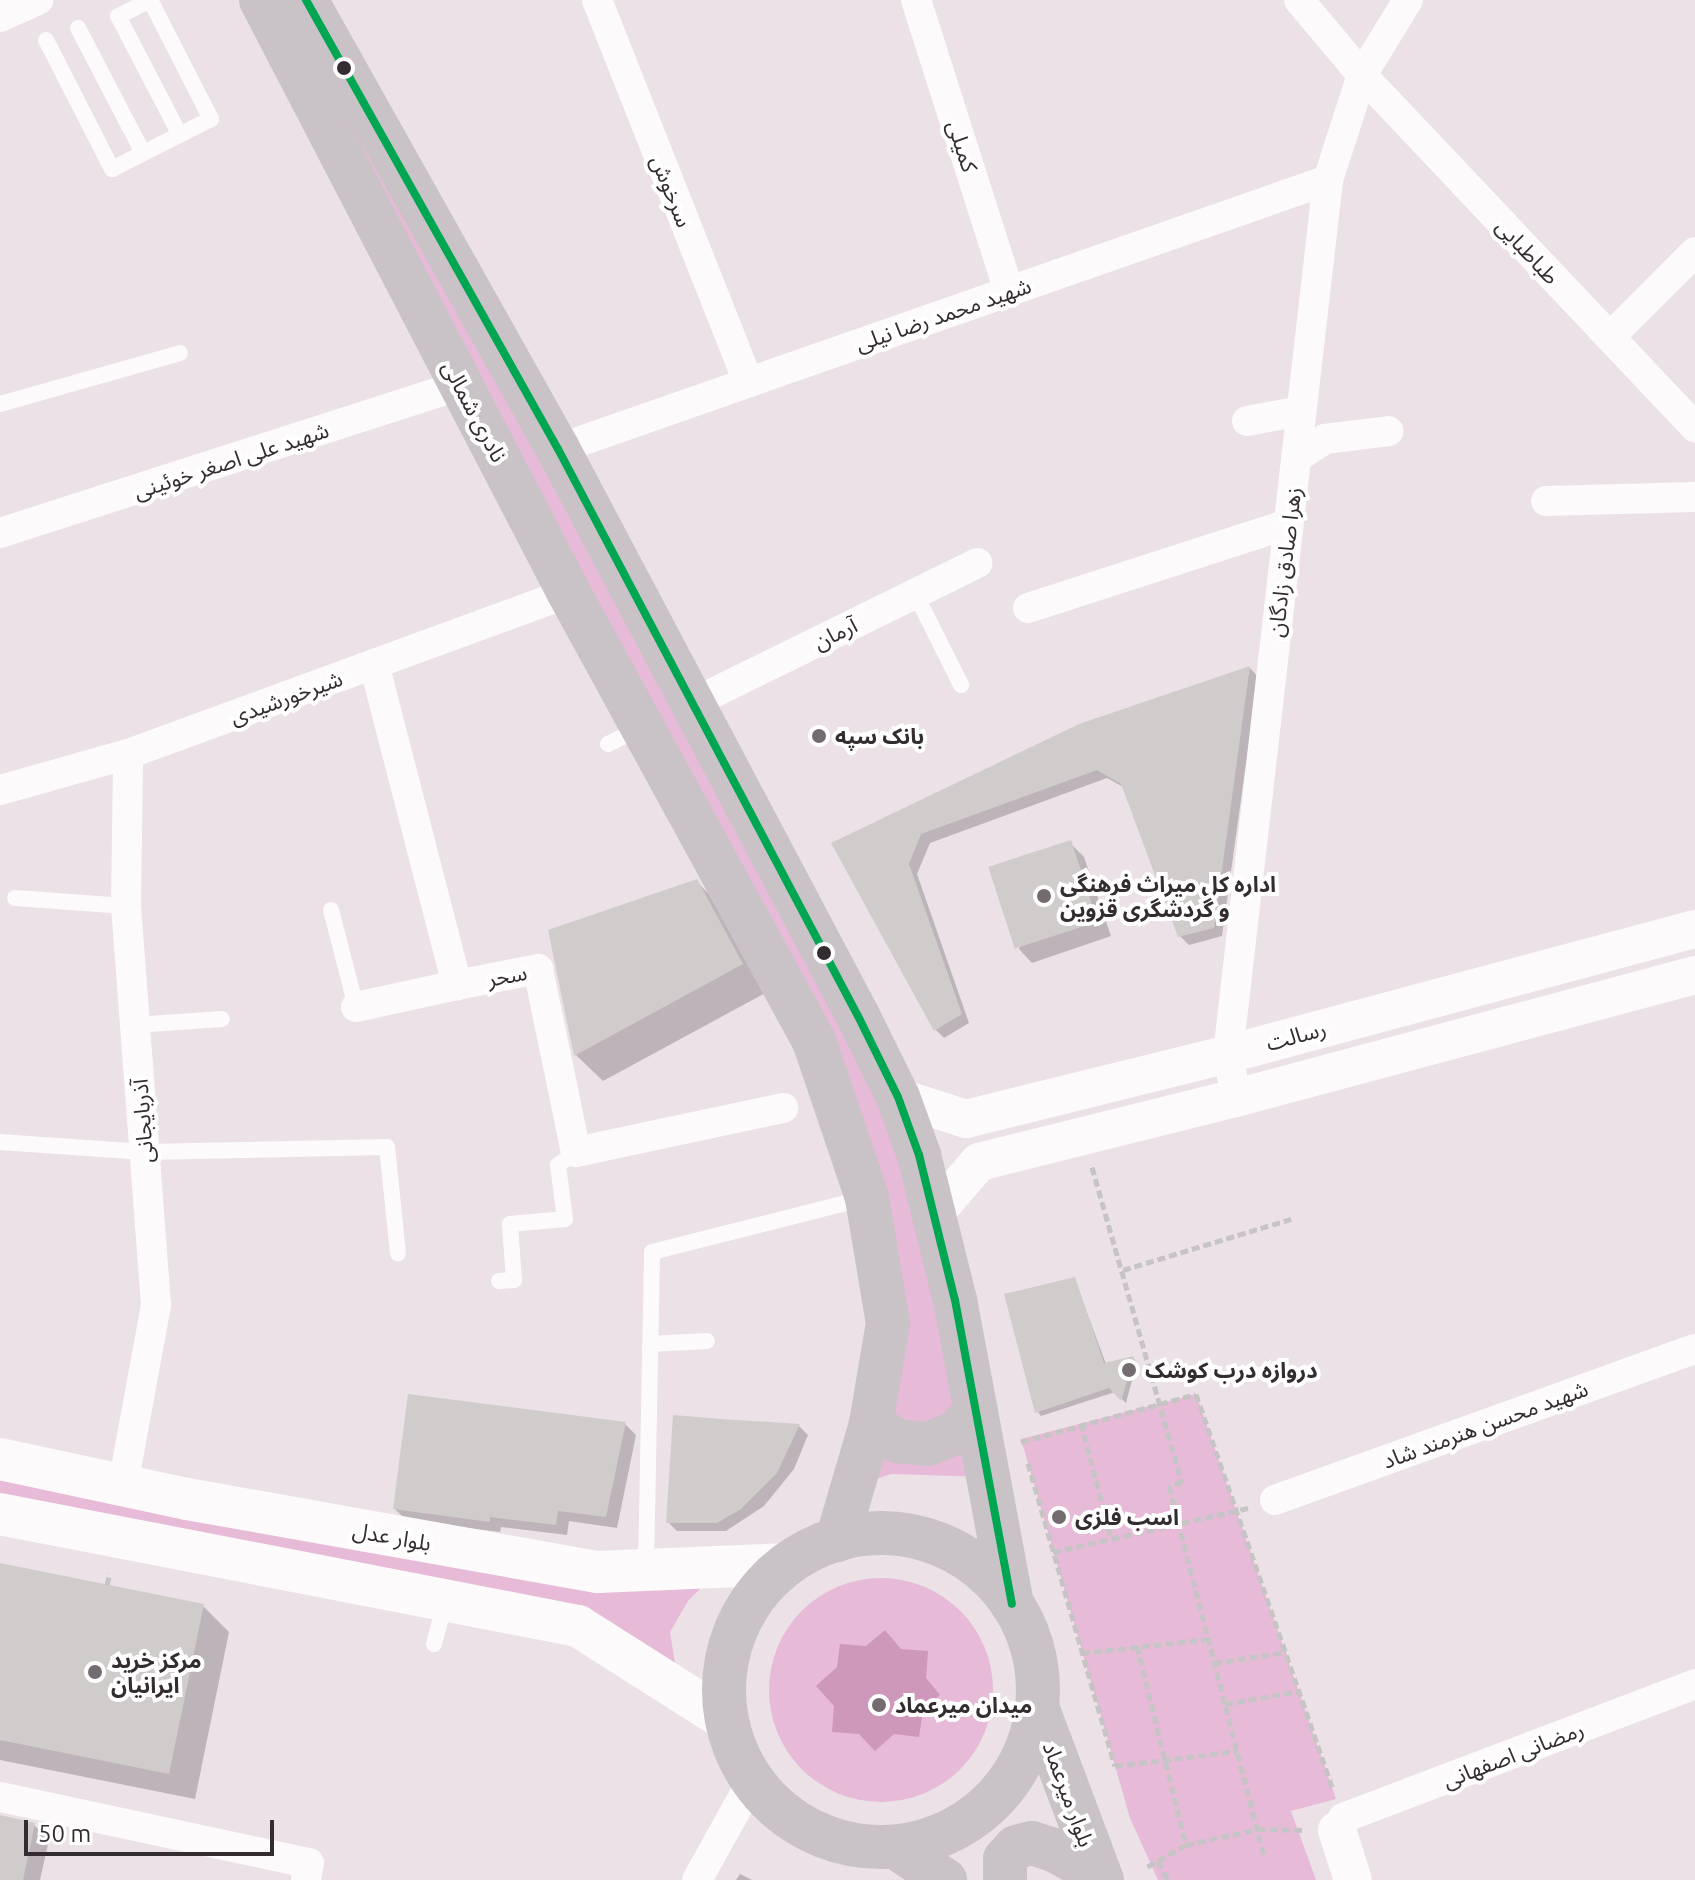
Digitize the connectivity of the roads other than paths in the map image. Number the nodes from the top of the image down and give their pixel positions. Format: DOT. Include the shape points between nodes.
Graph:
graph roads {
  1 [pos="38,0"];
  2 [pos="150,0"];
  3 [pos="261,0"];
  4 [pos="306,0"];
  5 [pos="597,0"];
  6 [pos="916,0"];
  7 [pos="1299,0"];
  8 [pos="1408,0"];
  9 [pos="0,17"];
  10 [pos="78,28"];
  11 [pos="46,40"];
  12 [pos="1362,75"];
  13 [pos="180,135"];
  14 [pos="143,153"];
  15 [pos="1328,180"];
  16 [pos="1695,252"];
  17 [pos="1009,291"];
  18 [pos="1610,337"];
  19 [pos="180,353"];
  20 [pos="748,382"];
  21 [pos="461,385"];
  22 [pos="0,404"];
  23 [pos="1301,411"];
  24 [pos="1247,421"];
  25 [pos="1695,427"];
  26 [pos="1389,431"];
  27 [pos="558,449"];
  28 [pos="1296,458"];
  29 [pos="1695,497"];
  30 [pos="1546,501"];
  31 [pos="1288,524"];
  32 [pos="0,533"];
  33 [pos="977,563"];
  34 [pos="569,593"];
  35 [pos="915,593"];
  36 [pos="1028,608"];
  37 [pos="374,664"];
  38 [pos="961,685"];
  39 [pos="693,703"];
  40 [pos="128,754"];
  41 [pos="0,790"];
  42 [pos="15,898"];
  43 [pos="126,906"];
  44 [pos="331,910"];
  45 [pos="1695,929"];
  46 [pos="1695,975"];
  47 [pos="457,985"];
  48 [pos="356,1007"];
  49 [pos="222,1019"];
  50 [pos="135,1025"];
  51 [pos="1228,1054"];
  52 [pos="898,1097"];
  53 [pos="1236,1098"];
  54 [pos="783,1108"];
  55 [pos="0,1142"];
  56 [pos="144,1152"];
  57 [pos="576,1152"];
  58 [pos="867,1198"];
  59 [pos="935,1213"];
  60 [pos="398,1253"];
  61 [pos="499,1281"];
  62 [pos="707,1341"];
  63 [pos="650,1344"];
  64 [pos="1695,1349"];
  65 [pos="976,1410"];
  66 [pos="871,1424"];
  67 [pos="0,1459"];
  68 [pos="123,1485"];
  69 [pos="1275,1500"];
  70 [pos="0,1514"];
  71 [pos="837,1540"];
  72 [pos="788,1564"];
  73 [pos="646,1570"];
  74 [pos="446,1600"];
  75 [pos="1012,1604"];
  76 [pos="434,1644"];
  77 [pos="1695,1684"];
  78 [pos="1037,1707"];
  79 [pos="726,1720"];
  80 [pos="752,1781"];
  81 [pos="0,1797"];
  82 [pos="1340,1824"];
  83 [pos="895,1847"];
  84 [pos="307,1871"];
  85 [pos="1101,1878"];
  86 [pos="697,1880"];
  87 [pos="945,1880"];
  88 [pos="1005,1880"];
  89 [pos="1353,1880"];
  1 -- 9 [label="street"];
  2 -- 13 [label="lane" via="211,119"];
  2 -- 13 [label="lane" via="118,16"];
  3 -- 21 [label="main road, نادری شمالی"];
  4 -- 27 [label="main road"];
  5 -- 20 [label="street, سرخوش"];
  6 -- 17 [label="street, کمیلی"];
  7 -- 12 [label="street, طباطبایی"];
  8 -- 12 [label="street, زهرا صادق زادگان"];
  10 -- 14 [label="lane"];
  11 -- 14 [label="lane" via="112,169"];
  12 -- 15 [label="street, زهرا صادق زادگان"];
  12 -- 18 [label="street, طباطبایی"];
  13 -- 14 [label="lane"];
  15 -- 17 [label="street, شهید محمد رضا نیلی"];
  15 -- 23 [label="street, زهرا صادق زادگان"];
  16 -- 18 [label="street"];
  17 -- 20 [label="street, شهید محمد رضا نیلی"];
  18 -- 25 [label="street, طباطبایی"];
  19 -- 22 [label="lane"];
  20 -- 27 [label="street, شهید محمد رضا نیلی"];
  21 -- 32 [label="street, شهید علی اصغر خوئینی"];
  21 -- 34 [label="main road, نادری شمالی"];
  23 -- 24 [label="street"];
  23 -- 28 [label="street, زهرا صادق زادگان"];
  26 -- 28 [label="street" via="1325,439"];
  27 -- 39 [label="main road"];
  28 -- 31 [label="street, زهرا صادق زادگان"];
  29 -- 30 [label="street"];
  31 -- 36 [label="street"];
  31 -- 51 [label="street, زهرا صادق زادگان"];
  33 -- 35 [label="street, آرمان"];
  34 -- 37 [label="street, شیرخورشیدی"];
  34 -- 58 [label="main road, نادری شمالی" via="625,736 814,1041"];
  35 -- 38 [label="lane"];
  35 -- 39 [label="street, آرمان"];
  37 -- 40 [label="street, شیرخورشیدی"];
  37 -- 47 [label="street, سحر"];
  39 -- 52 [label="main road"];
  40 -- 41 [label="street, شیرخورشیدی"];
  40 -- 43 [label="street, آذربایجانی"];
  42 -- 43 [label="lane"];
  43 -- 50 [label="street, آذربایجانی"];
  44 -- 48 [label="lane"];
  45 -- 51 [label="street, رسالت"];
  46 -- 53 [label="street, رسالت"];
  47 -- 48 [label="street"];
  47 -- 57 [label="street, سحر" via="538,969"];
  49 -- 50 [label="lane"];
  50 -- 56 [label="street, آذربایجانی"];
  51 -- 52 [label="street, رسالت" via="966,1119"];
  51 -- 53 [label="street, زهرا صادق زادگان"];
  52 -- 59 [label="main road"];
  53 -- 59 [label="street, رسالت" via="979,1162"];
  54 -- 57 [label="street"];
  55 -- 56 [label="lane"];
  56 -- 60 [label="lane" via="387,1147"];
  56 -- 68 [label="street, آذربایجانی" via="156,1305"];
  57 -- 61 [label="lane" via="558,1165 565,1219 510,1224 514,1280"];
  58 -- 63 [label="lane" via="652,1252"];
  58 -- 66 [label="main road, نادری شمالی" via="888,1323"];
  59 -- 65 [label="main road"];
  62 -- 63 [label="lane"];
  63 -- 73 [label="lane"];
  64 -- 69 [label="street, شهید محسن هنرمند شاد"];
  65 -- 66 [label="main road" via="956,1433 927,1444 897,1441"];
  65 -- 75 [label="main road"];
  66 -- 71 [label="main road, نادری شمالی"];
  67 -- 68 [label="main road, بلوار عدل"];
  68 -- 73 [label="main road, بلوار عدل" via="598,1572"];
  70 -- 74 [label="main road"];
  71 -- 72 [label="main road"];
  71 -- 75 [label="main road" via="886,1533 935,1542 979,1567"];
  72 -- 73 [label="main road, بلوار عدل"];
  72 -- 79 [label="main road" via="748,1606 734,1632 726,1661"];
  74 -- 76 [label="lane"];
  74 -- 79 [label="main road" via="578,1626"];
  75 -- 78 [label="main road" via="1033,1653"];
  77 -- 82 [label="street, رمضانی اصفهانی"];
  78 -- 83 [label="main road" via="1022,1758 991,1802 946,1833"];
  78 -- 85 [label="main road, بلوار میرعماد"];
  79 -- 80 [label="main road" via="735,1752"];
  80 -- 83 [label="main road" via="769,1802 814,1833 867,1847"];
  80 -- 86 [label="street"];
  81 -- 84 [label="street"];
  82 -- 89 [label="street"];
  83 -- 87 [label="main road"];
  85 -- 88 [label="main road" via="1032,1843 1016,1847 1005,1859"];
}
